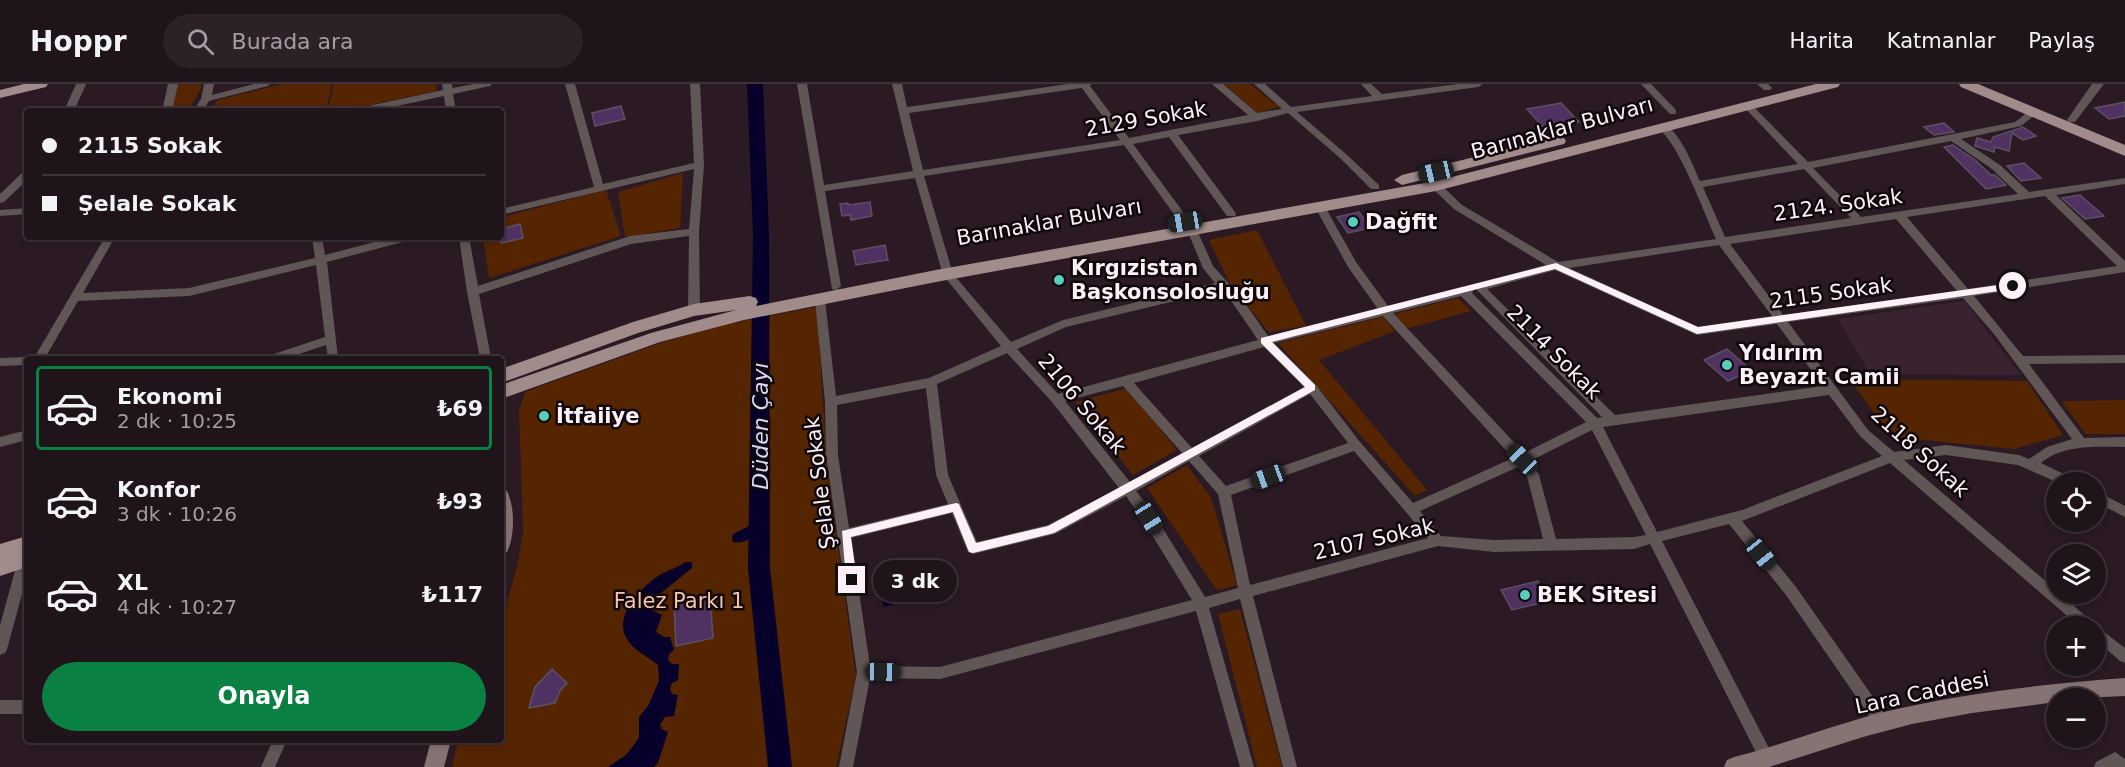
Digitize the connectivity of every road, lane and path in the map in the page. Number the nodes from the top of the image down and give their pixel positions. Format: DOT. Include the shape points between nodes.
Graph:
graph roads {
  1 [pos="9,84"];
  2 [pos="41,84"];
  3 [pos="81,84"];
  4 [pos="173,84"];
  5 [pos="209,84"];
  6 [pos="265,84"];
  7 [pos="487,84"];
  8 [pos="570,84"];
  9 [pos="695,84"];
  10 [pos="802,84"];
  11 [pos="897,84"];
  12 [pos="1085,84"];
  13 [pos="1218,84"];
  14 [pos="1260,84"];
  15 [pos="1366,84"];
  16 [pos="1478,84"];
  17 [pos="1647,84"];
  18 [pos="1833,84"];
  19 [pos="1966,84"];
  20 [pos="1987,84"];
  21 [pos="2097,84"];
  22 [pos="1770,85"];
  23 [pos="0,86"];
  24 [pos="448,89"];
  25 [pos="0,94"];
  26 [pos="1379,97"];
  27 [pos="206,99"];
  28 [pos="1747,105"];
  29 [pos="70,108"];
  30 [pos="168,108"];
  31 [pos="200,108"];
  32 [pos="371,108"];
  33 [pos="451,108"];
  34 [pos="1290,110"];
  35 [pos="903,111"];
  36 [pos="1673,112"];
  37 [pos="2032,113"];
  38 [pos="1257,118"];
  39 [pos="2072,120"];
  40 [pos="1661,126"];
  41 [pos="1172,134"];
  42 [pos="1953,138"];
  43 [pos="1126,142"];
  44 [pos="2124,148"];
  45 [pos="699,165"];
  46 [pos="1806,166"];
  47 [pos="919,175"];
  48 [pos="24,177"];
  49 [pos="2125,181"];
  50 [pos="1697,185"];
  51 [pos="1436,186"];
  52 [pos="1375,187"];
  53 [pos="819,189"];
  54 [pos="600,190"];
  55 [pos="2048,193"];
  56 [pos="2027,196"];
  57 [pos="0,200"];
  58 [pos="1320,207"];
  59 [pos="24,211"];
  60 [pos="504,211"];
  61 [pos="0,213"];
  62 [pos="1231,214"];
  63 [pos="1899,215"];
  64 [pos="1859,221"];
  65 [pos="1188,226"];
  66 [pos="694,232"];
  67 [pos="108,240"];
  68 [pos="318,240"];
  69 [pos="395,240"];
  70 [pos="464,240"];
  71 [pos="1722,242"];
  72 [pos="321,260"];
  73 [pos="1556,266"];
  74 [pos="2125,267"];
  75 [pos="946,270"];
  76 [pos="1224,285"];
  77 [pos="836,286"];
  78 [pos="1479,288"];
  79 [pos="1463,291"];
  80 [pos="472,292"];
  81 [pos="1968,293"];
  82 [pos="74,297"];
  83 [pos="820,300"];
  84 [pos="781,302"];
  85 [pos="743,308"];
  86 [pos="694,310"];
  87 [pos="1385,311"];
  88 [pos="1779,320"];
  89 [pos="329,340"];
  90 [pos="1265,341"];
  91 [pos="1009,348"];
  92 [pos="40,356"];
  93 [pos="281,356"];
  94 [pos="333,356"];
  95 [pos="485,356"];
  96 [pos="2125,359"];
  97 [pos="2021,360"];
  98 [pos="24,361"];
  99 [pos="0,362"];
  100 [pos="504,375"];
  101 [pos="1125,380"];
  102 [pos="930,381"];
  103 [pos="1312,388"];
  104 [pos="1830,390"];
  105 [pos="504,391"];
  106 [pos="1056,399"];
  107 [pos="831,402"];
  108 [pos="1611,419"];
  109 [pos="1595,423"];
  110 [pos="24,436"];
  111 [pos="3,441"];
  112 [pos="2125,442"];
  113 [pos="2081,443"];
  114 [pos="1356,445"];
  115 [pos="1192,454"];
  116 [pos="1892,457"];
  117 [pos="1522,459"];
  118 [pos="2031,464"];
  119 [pos="2047,472"];
  120 [pos="1127,488"];
  121 [pos="1224,492"];
  122 [pos="2106,502"];
  123 [pos="956,507"];
  124 [pos="1412,508"];
  125 [pos="2125,512"];
  126 [pos="1732,518"];
  127 [pos="846,534"];
  128 [pos="1653,538"];
  129 [pos="1438,541"];
  130 [pos="1551,546"];
  131 [pos="0,552"];
  132 [pos="24,554"];
  133 [pos="24,555"];
  134 [pos="24,561"];
  135 [pos="0,567"];
  136 [pos="1245,591"];
  137 [pos="1201,603"];
  138 [pos="2077,616"];
  139 [pos="2106,641"];
  140 [pos="0,649"];
  141 [pos="2125,657"];
  142 [pos="864,672"];
  143 [pos="2125,687"];
  144 [pos="0,707"];
  145 [pos="24,707"];
  146 [pos="1882,722"];
  147 [pos="279,743"];
  148 [pos="440,743"];
  149 [pos="1767,759"];
  150 [pos="268,767"];
  151 [pos="434,767"];
  152 [pos="846,767"];
  153 [pos="1247,767"];
  154 [pos="1290,767"];
  155 [pos="1734,767"];
  156 [pos="2101,767"];
  157 [pos="2123,767"];
  1 -- 23 [label="main road"];
  2 -- 25 [label="main road"];
  3 -- 29 [label="street"];
  4 -- 30 [label="street"];
  5 -- 27 [label="street"];
  6 -- 27 [label="street"];
  7 -- 24 [label="street"];
  8 -- 54 [label="street"];
  9 -- 45 [label="street"];
  10 -- 53 [label="street"];
  11 -- 35 [label="street"];
  12 -- 35 [label="street"];
  12 -- 43 [label="street"];
  13 -- 38 [label="street"];
  14 -- 34 [label="street"];
  15 -- 26 [label="street"];
  16 -- 26 [label="street, 2129 Sokak"];
  17 -- 36 [label="street"];
  18 -- 28 [label="main road, Barınaklar Bulvarı"];
  19 -- 37 [label="main road"];
  20 -- 39 [label="main road"];
  21 -- 39 [label="street"];
  22 -- 36 [label="main road, Barınaklar Bulvarı"];
  24 -- 32 [label="street"];
  24 -- 33 [label="street"];
  26 -- 34 [label="street, 2129 Sokak"];
  27 -- 31 [label="street"];
  28 -- 40 [label="main road, Barınaklar Bulvarı"];
  28 -- 46 [label="street"];
  34 -- 38 [label="street, 2129 Sokak"];
  34 -- 52 [label="street"];
  35 -- 47 [label="street"];
  36 -- 52 [label="main road, Barınaklar Bulvarı"];
  37 -- 42 [label="street" via="2018,124"];
  37 -- 44 [label="main road"];
  38 -- 41 [label="street, 2129 Sokak"];
  39 -- 44 [label="main road"];
  40 -- 50 [label="street, 2118 Sokak" via="1682,153"];
  40 -- 51 [label="main road, Barınaklar Bulvarı"];
  41 -- 43 [label="street, 2129 Sokak"];
  41 -- 62 [label="street"];
  42 -- 46 [label="street"];
  42 -- 56 [label="street" via="1996,167"];
  43 -- 47 [label="street, 2129 Sokak"];
  43 -- 65 [label="street"];
  45 -- 54 [label="street"];
  45 -- 66 [label="street"];
  46 -- 50 [label="street"];
  46 -- 64 [label="street"];
  47 -- 53 [label="street, 2129 Sokak"];
  47 -- 75 [label="street"];
  48 -- 57 [label="street"];
  49 -- 55 [label="street, 2124. Sokak"];
  50 -- 71 [label="street, 2118 Sokak"];
  51 -- 58 [label="main road, Barınaklar Bulvarı"];
  51 -- 73 [label="street, 2115 Sokak" via="1458,207"];
  52 -- 62 [label="main road, Barınaklar Bulvarı"];
  53 -- 77 [label="street"];
  54 -- 60 [label="street"];
  55 -- 56 [label="street, 2124. Sokak"];
  55 -- 74 [label="street"];
  56 -- 63 [label="street, 2124. Sokak"];
  58 -- 65 [label="main road, Barınaklar Bulvarı"];
  58 -- 87 [label="street" via="1352,264"];
  59 -- 61 [label="street"];
  62 -- 65 [label="main road, Barınaklar Bulvarı"];
  63 -- 64 [label="street, 2124. Sokak"];
  63 -- 81 [label="street"];
  64 -- 71 [label="street, 2124. Sokak"];
  65 -- 75 [label="main road, Barınaklar Bulvarı"];
  65 -- 76 [label="street" via="1208,268"];
  66 -- 80 [label="street" via="630,240"];
  66 -- 86 [label="street"];
  67 -- 82 [label="street"];
  68 -- 72 [label="street"];
  69 -- 72 [label="street"];
  70 -- 80 [label="street"];
  71 -- 73 [label="street, 2124. Sokak"];
  71 -- 88 [label="street, 2118 Sokak"];
  72 -- 82 [label="street" via="189,292"];
  72 -- 89 [label="street"];
  73 -- 78 [label="street, 2124. Sokak"];
  73 -- 88 [label="street, 2115 Sokak" via="1697,331"];
  74 -- 81 [label="street, 2115 Sokak"];
  75 -- 77 [label="main road, Barınaklar Bulvarı"];
  75 -- 83 [label="main road"];
  75 -- 91 [label="street, 2106 Sokak"];
  76 -- 90 [label="street"];
  76 -- 91 [label="street" via="1063,324"];
  77 -- 84 [label="main road, Barınaklar Bulvarı"];
  78 -- 79 [label="street, 2124. Sokak"];
  78 -- 108 [label="street"];
  79 -- 87 [label="street"];
  79 -- 109 [label="street, 2114 Sokak"];
  80 -- 95 [label="street"];
  81 -- 88 [label="street, 2115 Sokak"];
  81 -- 97 [label="street"];
  82 -- 92 [label="street"];
  83 -- 84 [label="main road"];
  83 -- 107 [label="street, Şelale Sokak"];
  84 -- 85 [label="main road"];
  85 -- 86 [label="main road"];
  85 -- 105 [label="main road"];
  86 -- 100 [label="main road"];
  87 -- 90 [label="street"];
  87 -- 117 [label="street"];
  88 -- 104 [label="street, 2118 Sokak"];
  89 -- 93 [label="street"];
  89 -- 94 [label="street"];
  90 -- 101 [label="street"];
  90 -- 103 [label="street"];
  91 -- 102 [label="street"];
  91 -- 106 [label="street, 2106 Sokak"];
  96 -- 97 [label="street"];
  97 -- 113 [label="street"];
  98 -- 99 [label="street"];
  101 -- 106 [label="street"];
  101 -- 115 [label="street"];
  102 -- 107 [label="street"];
  102 -- 123 [label="street" via="942,476"];
  103 -- 114 [label="street"];
  103 -- 115 [label="street"];
  104 -- 108 [label="street"];
  104 -- 116 [label="street, 2118 Sokak" via="1864,433"];
  106 -- 120 [label="street, 2106 Sokak"];
  107 -- 127 [label="street, Şelale Sokak" via="832,454"];
  108 -- 109 [label="street"];
  109 -- 117 [label="street"];
  109 -- 128 [label="street, 2114 Sokak"];
  110 -- 111 [label="street"];
  112 -- 113 [label="street"];
  113 -- 118 [label="street" via="2043,452"];
  114 -- 121 [label="street"];
  114 -- 124 [label="street"];
  115 -- 120 [label="street"];
  115 -- 121 [label="street"];
  116 -- 118 [label="street, 2107 Sokak" via="1946,450"];
  116 -- 126 [label="street, 2107 Sokak"];
  116 -- 138 [label="street, 2118 Sokak"];
  117 -- 124 [label="street"];
  117 -- 130 [label="street" via="1533,476"];
  118 -- 119 [label="street, 2107 Sokak"];
  120 -- 123 [label="street" via="1050,530 973,548"];
  120 -- 137 [label="street, 2106 Sokak"];
  121 -- 136 [label="street"];
  122 -- 125 [label="street"];
  123 -- 127 [label="street"];
  124 -- 129 [label="street"];
  126 -- 128 [label="street, 2107 Sokak"];
  126 -- 146 [label="street" via="1791,591"];
  127 -- 142 [label="street, Şelale Sokak"];
  128 -- 130 [label="street, 2107 Sokak" via="1634,543"];
  128 -- 149 [label="street, 2114 Sokak"];
  129 -- 130 [label="street, 2107 Sokak"];
  129 -- 136 [label="street, 2107 Sokak"];
  131 -- 132 [label="main road"];
  133 -- 135 [label="main road"];
  134 -- 140 [label="street"];
  136 -- 137 [label="street, 2107 Sokak"];
  136 -- 154 [label="street"];
  137 -- 142 [label="street, 2107 Sokak" via="940,673"];
  137 -- 153 [label="street, 2106 Sokak"];
  139 -- 141 [label="street"];
  142 -- 152 [label="street, Şelale Sokak"];
  143 -- 146 [label="street, Lara Caddesi" via="2044,693"];
  144 -- 145 [label="street"];
  146 -- 149 [label="street, Lara Caddesi"];
  147 -- 150 [label="street"];
  148 -- 151 [label="street"];
  149 -- 155 [label="street, Lara Caddesi"];
  156 -- 157 [label="street" via="2115,759"];
}
